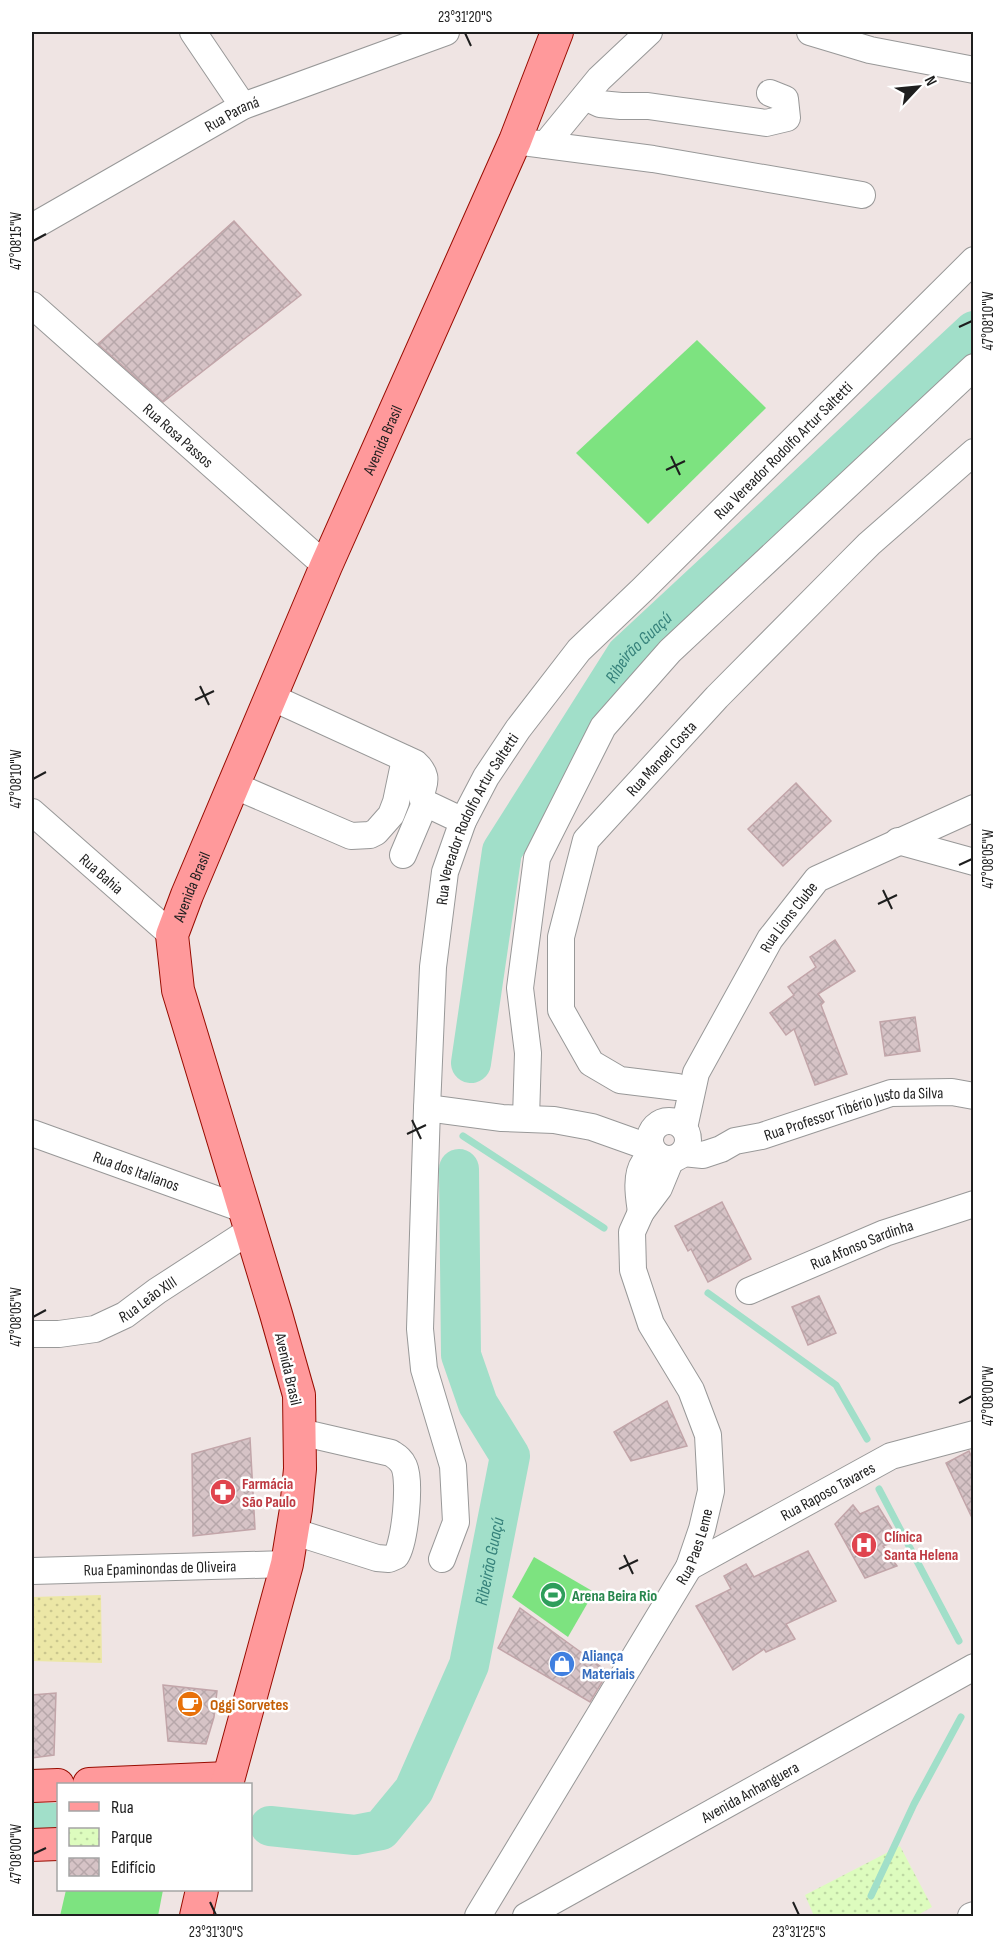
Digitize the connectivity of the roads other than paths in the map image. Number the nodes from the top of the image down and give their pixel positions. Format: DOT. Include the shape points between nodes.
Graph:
graph roads {
  1 [pos="194,32"];
  2 [pos="446,32"];
  3 [pos="557,32"];
  4 [pos="649,32"];
  5 [pos="810,32"];
  6 [pos="974,70"];
  7 [pos="770,93"];
  8 [pos="585,97"];
  9 [pos="243,106"];
  10 [pos="530,143"];
  11 [pos="862,195"];
  12 [pos="32,227"];
  13 [pos="974,260"];
  14 [pos="32,304"];
  15 [pos="974,367"];
  16 [pos="974,452"];
  17 [pos="326,566"];
  18 [pos="271,697"];
  19 [pos="405,759"];
  20 [pos="233,785"];
  21 [pos="425,803"];
  22 [pos="974,808"];
  23 [pos="32,812"];
  24 [pos="463,821"];
  25 [pos="898,842"];
  26 [pos="403,855"];
  27 [pos="974,862"];
  28 [pos="172,935"];
  29 [pos="687,1080"];
  30 [pos="974,1096"];
  31 [pos="427,1108"];
  32 [pos="514,1118"];
  33 [pos="32,1133"];
  34 [pos="669,1140"];
  35 [pos="974,1204"];
  36 [pos="247,1219"];
  37 [pos="749,1291"];
  38 [pos="32,1334"];
  39 [pos="300,1432"];
  40 [pos="974,1434"];
  41 [pos="292,1531"];
  42 [pos="442,1559"];
  43 [pos="287,1564"];
  44 [pos="689,1567"];
  45 [pos="32,1571"];
  46 [pos="974,1667"];
  47 [pos="228,1781"];
  48 [pos="158,1783"];
  49 [pos="57,1785"];
  50 [pos="32,1786"];
  51 [pos="57,1844"];
  52 [pos="32,1845"];
  53 [pos="202,1891"];
  54 [pos="196,1917"];
  55 [pos="478,1917"];
  56 [pos="526,1917"];
  1 -- 9 [label="street"];
  2 -- 9 [label="street, Rua Paraná"];
  3 -- 10 [label="main road, Avenida Brasil"];
  4 -- 8 [label="street"];
  5 -- 6 [label="street" via="870,50"];
  7 -- 8 [label="street" via="785,99 786,118 766,123 648,106 600,104"];
  8 -- 10 [label="street"];
  9 -- 12 [label="street, Rua Paraná"];
  10 -- 11 [label="street" via="653,159"];
  10 -- 17 [label="main road, Avenida Brasil"];
  13 -- 24 [label="street, Rua Vereador Rodolfo Artur Saltetti" via="579,650 486,777"];
  14 -- 17 [label="street, Rua Rosa Passos"];
  15 -- 32 [label="street" via="670,651 603,727 537,858 520,988 528,1053"];
  16 -- 29 [label="street, Rua Manoel Costa" via="869,544 717,697 586,840 561,937 561,1010 591,1063 620,1080"];
  17 -- 18 [label="main road, Avenida Brasil"];
  18 -- 19 [label="street"];
  18 -- 20 [label="main road, Avenida Brasil"];
  19 -- 20 [label="street" via="391,815 370,835 351,836"];
  19 -- 21 [label="street" via="425,773"];
  20 -- 28 [label="main road, Avenida Brasil"];
  21 -- 24 [label="street"];
  21 -- 26 [label="street"];
  22 -- 25 [label="street, Rua Lions Clube"];
  23 -- 28 [label="street, Rua Bahia"];
  24 -- 31 [label="street, Rua Vereador Rodolfo Artur Saltetti" via="445,872 433,968"];
  25 -- 27 [label="street"];
  25 -- 29 [label="street, Rua Lions Clube" via="817,879 805,892 770,939"];
  28 -- 36 [label="main road, Avenida Brasil" via="178,990"];
  29 -- 34 [label="street, Rua Lions Clube"];
  30 -- 34 [label="street, Rua Professor Tibério Justo da Silva" via="952,1092 891,1093 762,1136 735,1141 717,1136"];
  31 -- 32 [label="street, Rua Professor Tibério Justo da Silva"];
  31 -- 42 [label="street, Rua Vereador Rodolfo Artur Saltetti" via="420,1329 424,1369 453,1466 456,1522"];
  32 -- 34 [label="street, Rua Professor Tibério Justo da Silva" via="554,1120"];
  33 -- 36 [label="street, Rua dos Italianos"];
  34 -- 44 [label="street, Rua Paes Leme" via="644,1164 640,1175 640,1212 632,1232 633,1270 651,1324 691,1390 708,1435 711,1491"];
  35 -- 37 [label="street, Rua Afonso Sardinha" via="885,1233"];
  36 -- 38 [label="street, Rua Leão XIII" via="125,1315 95,1329"];
  36 -- 39 [label="main road, Avenida Brasil" via="298,1395"];
  39 -- 41 [label="main road, Avenida Brasil"];
  39 -- 41 [label="street" via="391,1453 405,1468 408,1485 400,1550 389,1559"];
  40 -- 44 [label="street, Rua Raposo Tavares" via="891,1456"];
  41 -- 43 [label="main road, Avenida Brasil"];
  43 -- 45 [label="street, Rua Epaminondas de Oliveira"];
  43 -- 47 [label="main road, Avenida Brasil"];
  44 -- 55 [label="street, Rua Paes Leme"];
  46 -- 56 [label="street, Avenida Anhanguera"];
  47 -- 48 [label="main road"];
  49 -- 50 [label="main road"];
  51 -- 52 [label="main road"];
  53 -- 54 [label="main road"];
}
